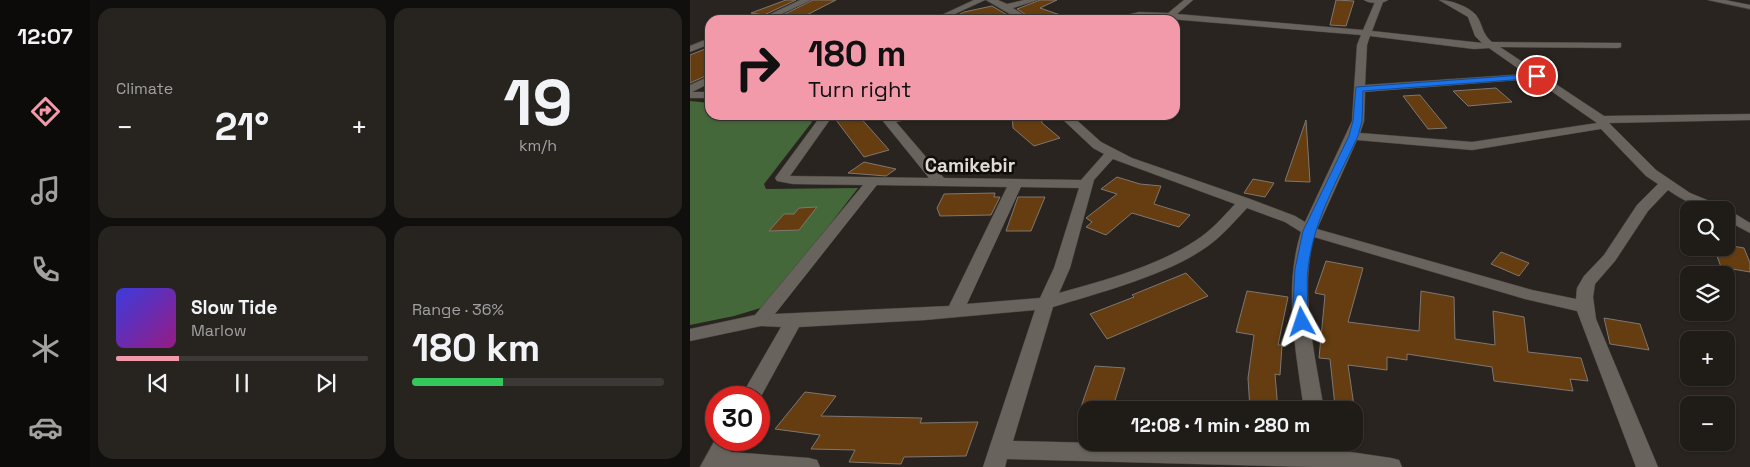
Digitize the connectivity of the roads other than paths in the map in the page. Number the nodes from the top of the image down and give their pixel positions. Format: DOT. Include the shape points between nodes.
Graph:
graph roads {
  1 [pos="807,0"];
  2 [pos="981,0"];
  3 [pos="990,0"];
  4 [pos="1034,0"];
  5 [pos="1188,0"];
  6 [pos="1443,0"];
  7 [pos="1712,0"];
  8 [pos="1377,1"];
  9 [pos="1007,7"];
  10 [pos="1750,7"];
  11 [pos="773,15"];
  12 [pos="949,15"];
  13 [pos="1017,15"];
  14 [pos="1171,15"];
  15 [pos="1180,17"];
  16 [pos="1366,33"];
  17 [pos="705,43"];
  18 [pos="1491,44"];
  19 [pos="1618,45"];
  20 [pos="690,49"];
  21 [pos="1537,76"];
  22 [pos="705,81"];
  23 [pos="1359,89"];
  24 [pos="690,90"];
  25 [pos="690,95"];
  26 [pos="705,95"];
  27 [pos="1750,117"];
  28 [pos="822,120"];
  29 [pos="888,120"];
  30 [pos="1070,120"];
  31 [pos="1603,123"];
  32 [pos="1353,136"];
  33 [pos="1110,154"];
  34 [pos="873,181"];
  35 [pos="940,182"];
  36 [pos="1016,183"];
  37 [pos="1087,184"];
  38 [pos="1667,184"];
  39 [pos="1697,201"];
  40 [pos="1245,202"];
  41 [pos="1735,220"];
  42 [pos="1750,229"];
  43 [pos="1309,231"];
  44 [pos="1046,303"];
  45 [pos="1585,307"];
  46 [pos="955,311"];
  47 [pos="761,320"];
  48 [pos="793,321"];
  49 [pos="690,335"];
  50 [pos="757,386"];
  51 [pos="1313,401"];
  52 [pos="720,451"];
  53 [pos="1321,456"];
  54 [pos="996,458"];
  55 [pos="713,463"];
  56 [pos="809,467"];
  57 [pos="1391,467"];
  58 [pos="1647,467"];
  1 -- 11 [label="street"];
  2 -- 12 [label="street"];
  3 -- 9 [label="street"];
  4 -- 9 [label="street"];
  5 -- 14 [label="street"];
  6 -- 18 [label="street" via="1472,16 1480,36"];
  7 -- 10 [label="street"];
  8 -- 16 [label="street"];
  9 -- 13 [label="street"];
  15 -- 16 [label="street"];
  16 -- 18 [label="street" via="1474,46"];
  16 -- 23 [label="street"];
  17 -- 20 [label="street"];
  18 -- 19 [label="street"];
  18 -- 21 [label="street"];
  21 -- 23 [label="street"];
  21 -- 31 [label="street"];
  22 -- 24 [label="street"];
  23 -- 32 [label="street" via="1358,121"];
  25 -- 26 [label="street"];
  27 -- 31 [label="street"];
  28 -- 34 [label="street" via="782,178"];
  29 -- 35 [label="street"];
  30 -- 33 [label="street"];
  31 -- 32 [label="street" via="1472,146"];
  31 -- 38 [label="street" via="1651,173"];
  32 -- 43 [label="street"];
  33 -- 37 [label="street"];
  33 -- 40 [label="street"];
  34 -- 35 [label="street"];
  34 -- 47 [label="street"];
  35 -- 36 [label="street"];
  36 -- 37 [label="street"];
  36 -- 46 [label="street"];
  37 -- 44 [label="street" via="1062,268"];
  38 -- 39 [label="street"];
  38 -- 45 [label="street" via="1650,196 1611,256 1593,275 1584,296"];
  40 -- 43 [label="street" via="1290,219"];
  40 -- 44 [label="street" via="1218,231 1179,256 1122,280"];
  41 -- 42 [label="street"];
  43 -- 45 [label="street" via="1531,295"];
  43 -- 51 [label="street" via="1300,305"];
  44 -- 46 [label="street"];
  44 -- 54 [label="street"];
  45 -- 58 [label="street"];
  46 -- 48 [label="street"];
  47 -- 48 [label="street"];
  47 -- 49 [label="street"];
  48 -- 50 [label="street"];
  52 -- 55 [label="street"];
  53 -- 54 [label="street"];
  53 -- 57 [label="street"];
  55 -- 56 [label="street"];
}
